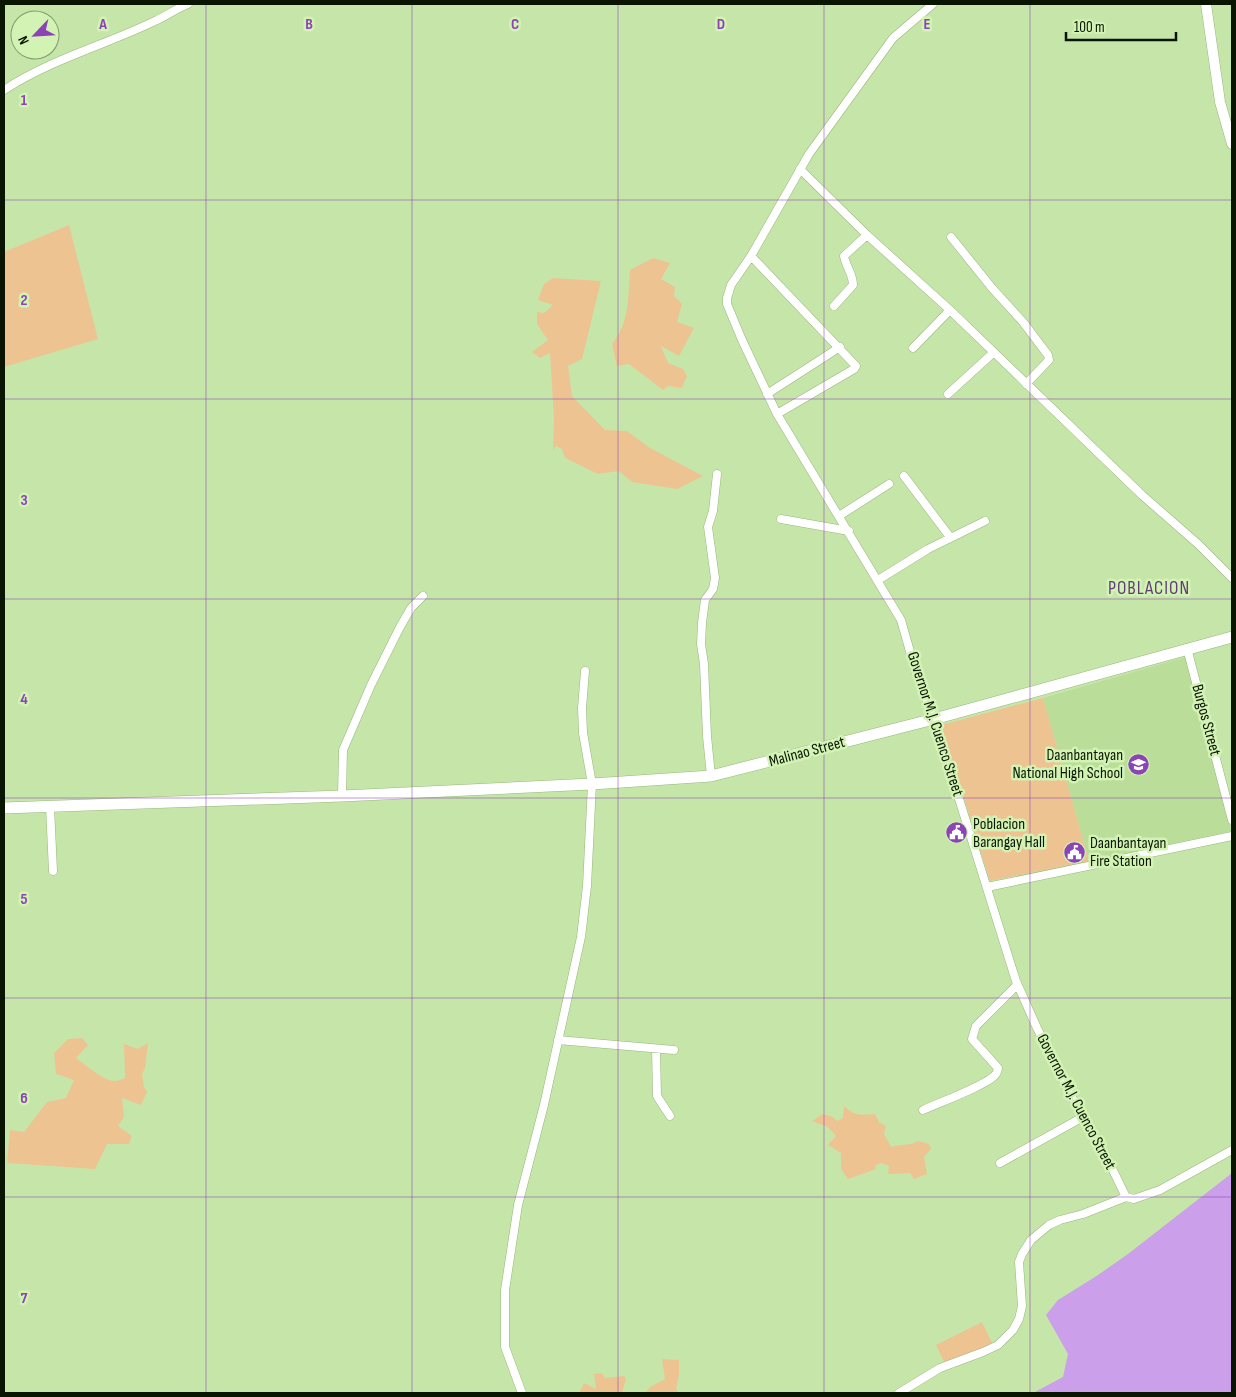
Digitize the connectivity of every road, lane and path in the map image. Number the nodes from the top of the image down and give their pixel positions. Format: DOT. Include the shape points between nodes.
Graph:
graph roads {
  1 [pos="188,4"];
  2 [pos="932,4"];
  3 [pos="1206,4"];
  4 [pos="4,90"];
  5 [pos="1232,144"];
  6 [pos="800,169"];
  7 [pos="867,235"];
  8 [pos="950,237"];
  9 [pos="751,256"];
  10 [pos="834,306"];
  11 [pos="950,310"];
  12 [pos="840,347"];
  13 [pos="913,348"];
  14 [pos="993,353"];
  15 [pos="1026,384"];
  16 [pos="768,394"];
  17 [pos="948,394"];
  18 [pos="777,414"];
  19 [pos="717,474"];
  20 [pos="904,476"];
  21 [pos="889,484"];
  22 [pos="840,516"];
  23 [pos="781,519"];
  24 [pos="985,521"];
  25 [pos="849,531"];
  26 [pos="950,537"];
  27 [pos="1232,578"];
  28 [pos="878,580"];
  29 [pos="423,596"];
  30 [pos="1232,637"];
  31 [pos="1187,648"];
  32 [pos="585,671"];
  33 [pos="934,719"];
  34 [pos="711,776"];
  35 [pos="592,784"];
  36 [pos="342,796"];
  37 [pos="50,807"];
  38 [pos="4,808"];
  39 [pos="1232,820"];
  40 [pos="1232,836"];
  41 [pos="53,871"];
  42 [pos="987,887"];
  43 [pos="1017,985"];
  44 [pos="558,1040"];
  45 [pos="656,1049"];
  46 [pos="674,1050"];
  47 [pos="924,1110"];
  48 [pos="670,1116"];
  49 [pos="1082,1117"];
  50 [pos="1232,1150"];
  51 [pos="1000,1163"];
  52 [pos="1126,1197"];
  53 [pos="522,1393"];
  54 [pos="899,1393"];
  1 -- 4 [label="street" via="158,20 25,76"];
  2 -- 6 [label="street" via="893,38"];
  3 -- 5 [label="street" via="1220,102"];
  6 -- 7 [label="street"];
  6 -- 9 [label="street"];
  7 -- 10 [label="street" via="844,256 853,285"];
  7 -- 11 [label="street"];
  8 -- 15 [label="street" via="1048,355 1047,364"];
  9 -- 12 [label="street"];
  9 -- 16 [label="street, Governor M.J. Cuenco Street" via="731,285 727,298 729,311"];
  11 -- 13 [label="street"];
  11 -- 14 [label="street"];
  12 -- 16 [label="street"];
  12 -- 18 [label="street" via="856,366 854,369"];
  14 -- 15 [label="street"];
  14 -- 17 [label="street"];
  15 -- 27 [label="street"];
  16 -- 18 [label="street, Governor M.J. Cuenco Street"];
  18 -- 22 [label="street, Governor M.J. Cuenco Street"];
  19 -- 34 [label="street" via="708,527 715,578 713,589 705,600 701,637"];
  20 -- 26 [label="street"];
  21 -- 22 [label="street"];
  22 -- 25 [label="street, Governor M.J. Cuenco Street"];
  23 -- 25 [label="street"];
  24 -- 26 [label="street"];
  25 -- 28 [label="street, Governor M.J. Cuenco Street"];
  26 -- 28 [label="street"];
  28 -- 33 [label="street, Governor M.J. Cuenco Street" via="901,620 917,676"];
  29 -- 36 [label="street" via="400,627 342,750"];
  30 -- 31 [label="main road, Malinao Street"];
  31 -- 33 [label="main road, Malinao Street"];
  31 -- 39 [label="street, Burgos Street"];
  32 -- 35 [label="street" via="583,733"];
  33 -- 34 [label="main road, Malinao Street"];
  33 -- 42 [label="street, Governor M.J. Cuenco Street"];
  34 -- 35 [label="main road, Malinao Street"];
  35 -- 36 [label="main road, Malinao Street"];
  35 -- 44 [label="street" via="581,937"];
  36 -- 37 [label="main road, Malinao Street"];
  37 -- 38 [label="main road, Malinao Street"];
  37 -- 41 [label="street"];
  40 -- 42 [label="street"];
  42 -- 43 [label="street, Governor M.J. Cuenco Street"];
  43 -- 47 [label="street" via="976,1026 973,1033 972,1039 998,1068 997,1073 977,1086"];
  43 -- 49 [label="street, Governor M.J. Cuenco Street"];
  44 -- 45 [label="street"];
  44 -- 53 [label="street" via="518,1205 506,1290 505,1347"];
  45 -- 46 [label="street"];
  45 -- 48 [label="street" via="657,1096"];
  49 -- 51 [label="street"];
  49 -- 52 [label="street, Governor M.J. Cuenco Street"];
  50 -- 52 [label="street" via="1160,1190 1134,1199"];
  52 -- 54 [label="street" via="1049,1225 1031,1240 1019,1262 1022,1306 1013,1330 998,1345 940,1368"];
}
